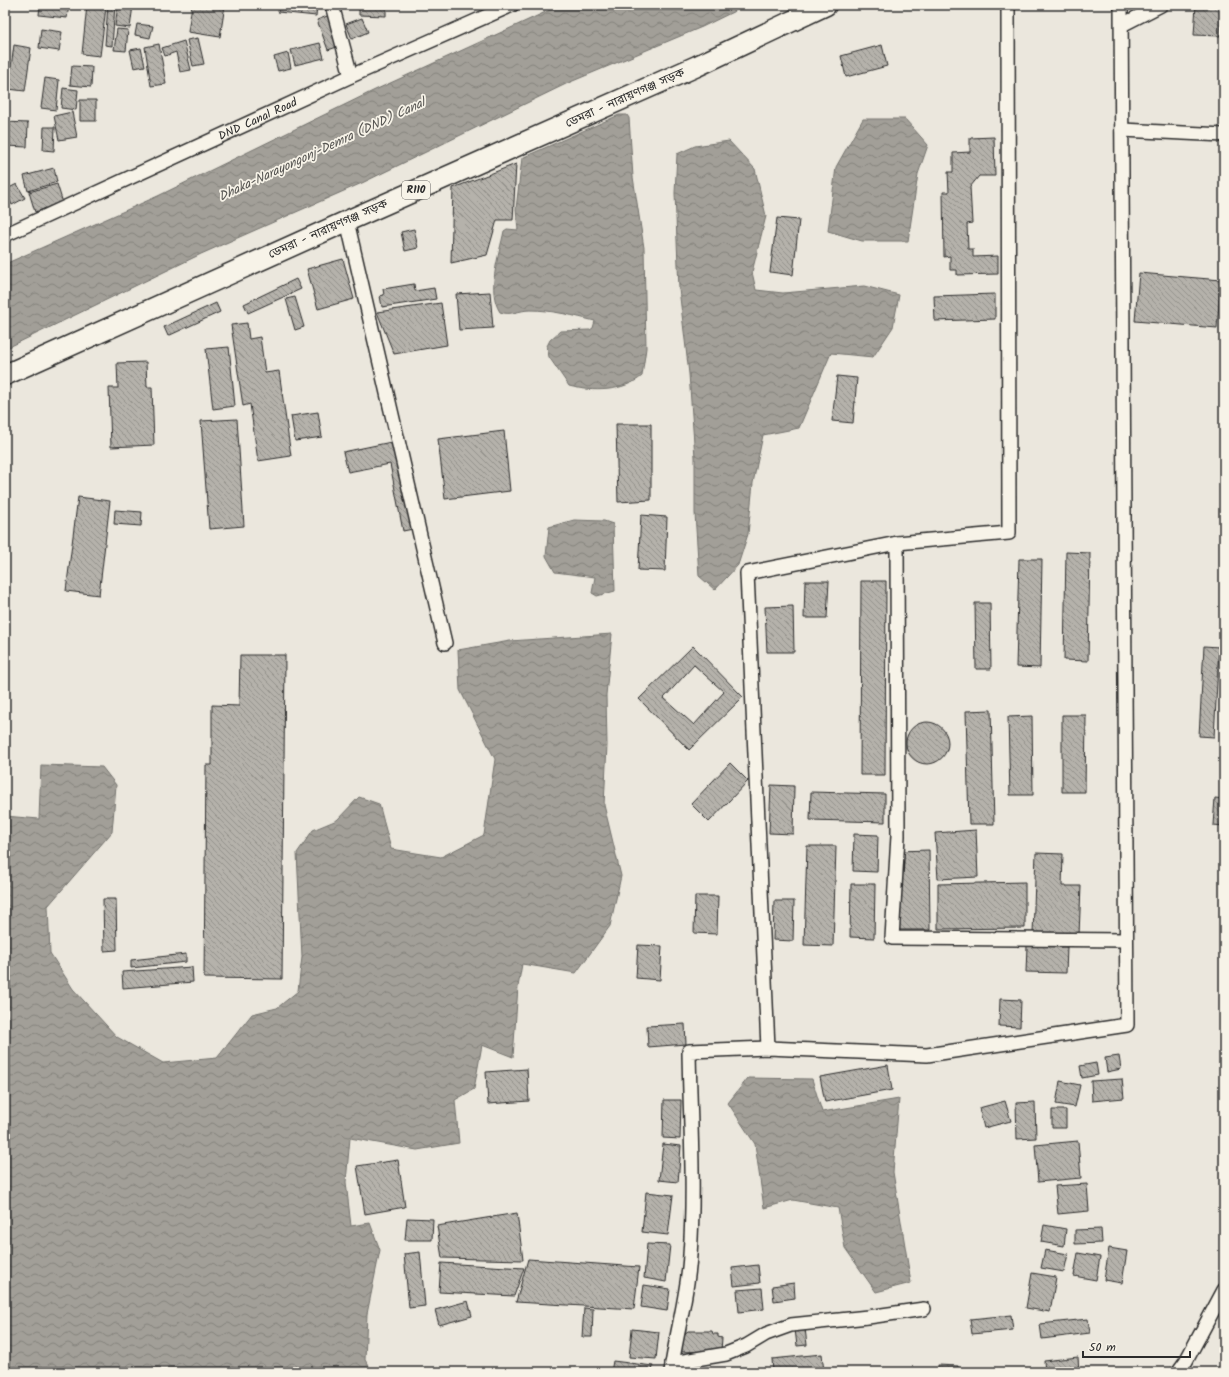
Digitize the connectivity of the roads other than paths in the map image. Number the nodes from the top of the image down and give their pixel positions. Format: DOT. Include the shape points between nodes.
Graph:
graph roads {
  1 [pos="332,5"];
  2 [pos="512,5"];
  3 [pos="826,5"];
  4 [pos="1008,5"];
  5 [pos="1121,5"];
  6 [pos="1161,5"];
  7 [pos="1122,25"];
  8 [pos="351,76"];
  9 [pos="1122,130"];
  10 [pos="1224,135"];
  11 [pos="347,221"];
  12 [pos="5,235"];
  13 [pos="5,374"];
  14 [pos="896,543"];
  15 [pos="445,643"];
  16 [pos="1126,940"];
  17 [pos="768,1048"];
  18 [pos="1224,1290"];
  19 [pos="924,1309"];
  20 [pos="671,1367"];
  21 [pos="1178,1372"];
  1 -- 8 [label="street"];
  2 -- 8 [label="street, DND Canal Road"];
  3 -- 11 [label="main road, ডেমরা - নারায়ণগঞ্জ সড়ক / R110" via="697,66"];
  4 -- 14 [label="street" via="1009,533"];
  5 -- 7 [label="street"];
  6 -- 7 [label="street"];
  7 -- 9 [label="street"];
  8 -- 12 [label="street, DND Canal Road"];
  9 -- 10 [label="street"];
  9 -- 16 [label="street"];
  11 -- 13 [label="main road, ডেমরা - নারায়ণগঞ্জ সড়ক / R110"];
  11 -- 15 [label="street"];
  14 -- 16 [label="street" via="898,836 892,938"];
  14 -- 17 [label="street" via="747,573"];
  16 -- 17 [label="street" via="1127,1025 927,1055"];
  17 -- 20 [label="street" via="689,1051 692,1214 690,1255 685,1300"];
  18 -- 21 [label="street"];
  19 -- 20 [label="street" via="791,1325 726,1354"];
}
